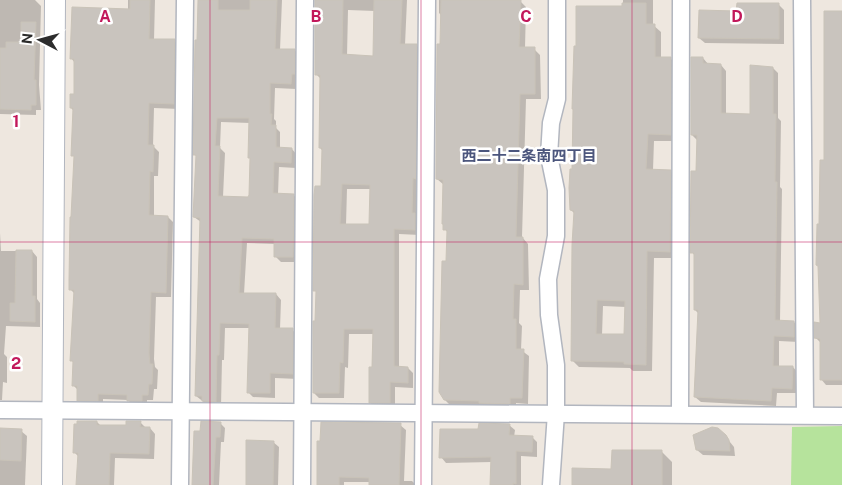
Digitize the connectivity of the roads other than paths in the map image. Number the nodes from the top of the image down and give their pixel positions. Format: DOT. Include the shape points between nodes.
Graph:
graph roads {
  1 [pos="55,0"];
  2 [pos="185,0"];
  3 [pos="305,0"];
  4 [pos="427,0"];
  5 [pos="557,0"];
  6 [pos="681,0"];
  7 [pos="802,0"];
  8 [pos="0,410"];
  9 [pos="52,410"];
  10 [pos="181,411"];
  11 [pos="302,411"];
  12 [pos="423,413"];
  13 [pos="556,413"];
  14 [pos="680,414"];
  15 [pos="805,415"];
  16 [pos="842,416"];
  17 [pos="52,485"];
  18 [pos="180,485"];
  19 [pos="302,485"];
  20 [pos="423,485"];
  21 [pos="552,485"];
  1 -- 9 [label="street"];
  2 -- 10 [label="street"];
  3 -- 11 [label="street"];
  4 -- 12 [label="street"];
  5 -- 13 [label="street" via="557,99 551,123 549,156 556,190 556,236 548,279 556,365"];
  6 -- 14 [label="street"];
  7 -- 15 [label="street"];
  8 -- 9 [label="street"];
  9 -- 10 [label="street"];
  9 -- 17 [label="street"];
  10 -- 11 [label="street"];
  10 -- 18 [label="street"];
  11 -- 12 [label="street"];
  11 -- 19 [label="street"];
  12 -- 13 [label="street"];
  12 -- 20 [label="street"];
  13 -- 14 [label="street"];
  13 -- 21 [label="street"];
  14 -- 15 [label="street"];
  15 -- 16 [label="street"];
}
